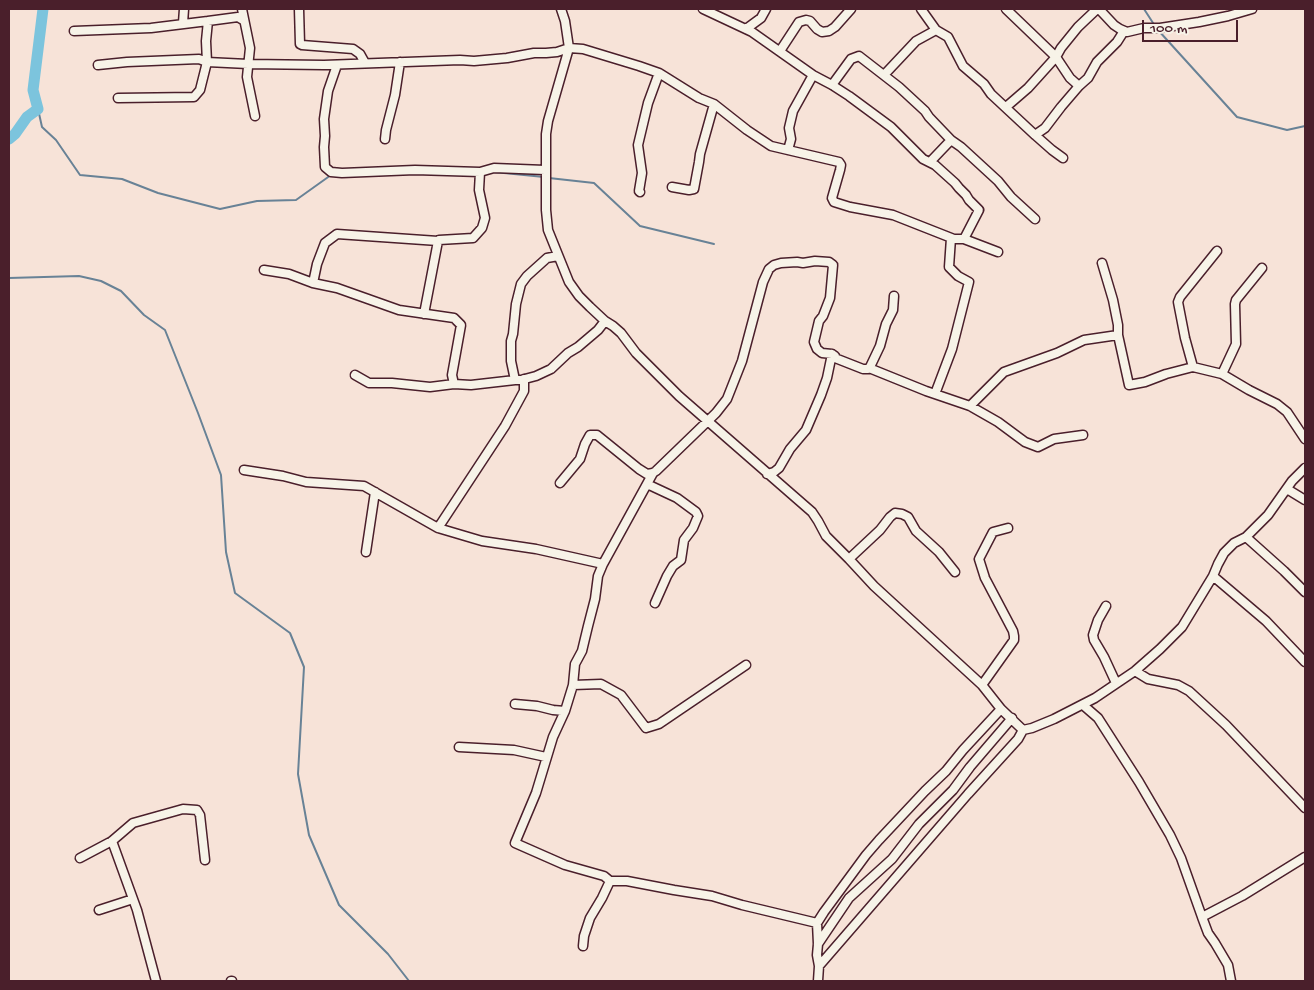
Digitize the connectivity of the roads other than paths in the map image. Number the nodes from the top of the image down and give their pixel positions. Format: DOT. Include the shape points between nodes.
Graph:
graph roads {
  1 [pos="184,9"];
  2 [pos="242,9"];
  3 [pos="299,9"];
  4 [pos="561,9"];
  5 [pos="703,9"];
  6 [pos="766,9"];
  7 [pos="851,9"];
  8 [pos="921,9"];
  9 [pos="1006,9"];
  10 [pos="1098,9"];
  11 [pos="1252,9"];
  12 [pos="243,20"];
  13 [pos="208,21"];
  14 [pos="183,24"];
  15 [pos="746,29"];
  16 [pos="936,30"];
  17 [pos="74,31"];
  18 [pos="1124,31"];
  19 [pos="569,48"];
  20 [pos="780,51"];
  21 [pos="1056,57"];
  22 [pos="207,62"];
  23 [pos="400,62"];
  24 [pos="365,63"];
  25 [pos="248,64"];
  26 [pos="98,65"];
  27 [pos="337,65"];
  28 [pos="660,73"];
  29 [pos="813,75"];
  30 [pos="884,75"];
  31 [pos="832,85"];
  32 [pos="1079,86"];
  33 [pos="118,98"];
  34 [pos="714,104"];
  35 [pos="1006,107"];
  36 [pos="255,116"];
  37 [pos="1035,135"];
  38 [pos="385,139"];
  39 [pos="951,140"];
  40 [pos="788,150"];
  41 [pos="1063,158"];
  42 [pos="930,162"];
  43 [pos="545,170"];
  44 [pos="480,172"];
  45 [pos="672,187"];
  46 [pos="640,192"];
  47 [pos="1035,219"];
  48 [pos="951,238"];
  49 [pos="964,239"];
  50 [pos="438,241"];
  51 [pos="1217,250"];
  52 [pos="998,252"];
  53 [pos="558,256"];
  54 [pos="1102,263"];
  55 [pos="1262,268"];
  56 [pos="264,270"];
  57 [pos="313,283"];
  58 [pos="894,296"];
  59 [pos="424,314"];
  60 [pos="605,322"];
  61 [pos="1118,335"];
  62 [pos="832,354"];
  63 [pos="1193,367"];
  64 [pos="869,368"];
  65 [pos="1222,374"];
  66 [pos="355,375"];
  67 [pos="524,379"];
  68 [pos="515,380"];
  69 [pos="454,384"];
  70 [pos="935,394"];
  71 [pos="970,406"];
  72 [pos="707,422"];
  73 [pos="1083,435"];
  74 [pos="1305,439"];
  75 [pos="1305,468"];
  76 [pos="244,470"];
  77 [pos="653,473"];
  78 [pos="767,474"];
  79 [pos="560,483"];
  80 [pos="647,484"];
  81 [pos="1287,488"];
  82 [pos="375,492"];
  83 [pos="1305,500"];
  84 [pos="438,528"];
  85 [pos="1008,528"];
  86 [pos="1246,536"];
  87 [pos="366,552"];
  88 [pos="849,559"];
  89 [pos="603,564"];
  90 [pos="955,572"];
  91 [pos="1213,576"];
  92 [pos="1305,592"];
  93 [pos="655,603"];
  94 [pos="1106,606"];
  95 [pos="1305,662"];
  96 [pos="746,665"];
  97 [pos="1135,671"];
  98 [pos="1116,683"];
  99 [pos="982,685"];
  100 [pos="573,686"];
  101 [pos="515,704"];
  102 [pos="1083,705"];
  103 [pos="1001,709"];
  104 [pos="565,711"];
  105 [pos="1012,718"];
  106 [pos="1023,730"];
  107 [pos="459,746"];
  108 [pos="546,757"];
  109 [pos="1305,808"];
  110 [pos="112,841"];
  111 [pos="1305,856"];
  112 [pos="80,858"];
  113 [pos="204,860"];
  114 [pos="610,881"];
  115 [pos="133,899"];
  116 [pos="99,910"];
  117 [pos="1202,917"];
  118 [pos="817,923"];
  119 [pos="818,944"];
  120 [pos="583,946"];
  121 [pos="820,966"];
  122 [pos="156,981"];
  123 [pos="818,981"];
  124 [pos="1231,981"];
  1 -- 14 [label="street"];
  2 -- 12 [label="street"];
  3 -- 24 [label="street" via="302,45 353,49"];
  4 -- 19 [label="street"];
  5 -- 15 [label="street"];
  6 -- 15 [label="street" via="761,18"];
  7 -- 20 [label="street" via="829,31 822,32 810,21 798,22"];
  8 -- 16 [label="street"];
  9 -- 21 [label="street"];
  10 -- 18 [label="street"];
  10 -- 21 [label="street" via="1078,27"];
  11 -- 18 [label="street" via="1199,22"];
  12 -- 13 [label="street" via="238,17"];
  12 -- 25 [label="street" via="250,48"];
  13 -- 14 [label="street"];
  13 -- 22 [label="street"];
  14 -- 17 [label="street"];
  15 -- 20 [label="street"];
  16 -- 30 [label="street" via="916,40"];
  16 -- 35 [label="street" via="948,37 963,66"];
  18 -- 32 [label="street"];
  19 -- 23 [label="street" via="474,61"];
  19 -- 28 [label="street" via="583,49"];
  19 -- 43 [label="street" via="548,121"];
  20 -- 29 [label="street"];
  21 -- 32 [label="street"];
  21 -- 35 [label="street"];
  22 -- 25 [label="street"];
  22 -- 26 [label="street" via="200,59"];
  22 -- 33 [label="street" via="200,90 194,97"];
  23 -- 24 [label="street"];
  23 -- 38 [label="street"];
  24 -- 27 [label="street"];
  25 -- 27 [label="street"];
  25 -- 36 [label="street" via="247,77"];
  27 -- 44 [label="street" via="328,91 324,119 326,167 331,172"];
  28 -- 34 [label="street"];
  28 -- 46 [label="street" via="648,103 638,145 642,174"];
  29 -- 31 [label="street"];
  29 -- 40 [label="street" via="793,111"];
  30 -- 31 [label="street" via="859,56 851,59"];
  30 -- 39 [label="street" via="925,110"];
  31 -- 42 [label="street" via="891,127"];
  32 -- 37 [label="street" via="1045,128"];
  34 -- 40 [label="street" via="771,146"];
  34 -- 45 [label="street" via="694,189"];
  35 -- 37 [label="street"];
  37 -- 41 [label="street"];
  39 -- 42 [label="street"];
  39 -- 47 [label="street"];
  40 -- 48 [label="street" via="841,163 832,196 834,202 893,215"];
  42 -- 49 [label="street" via="955,182 979,210"];
  43 -- 44 [label="street" via="494,168"];
  43 -- 53 [label="street" via="548,230"];
  44 -- 50 [label="street" via="479,190 485,218 482,228 473,238"];
  48 -- 49 [label="street"];
  48 -- 70 [label="street" via="949,268 969,282 952,349"];
  49 -- 52 [label="street"];
  50 -- 57 [label="street" via="338,234 325,243"];
  50 -- 59 [label="street"];
  51 -- 63 [label="street" via="1178,302"];
  53 -- 60 [label="street" via="569,282"];
  53 -- 68 [label="street" via="547,258 521,284 511,341"];
  54 -- 61 [label="street" via="1113,300"];
  55 -- 65 [label="street" via="1236,300 1236,344"];
  56 -- 57 [label="street" via="289,274"];
  57 -- 59 [label="street" via="399,310"];
  58 -- 64 [label="street" via="892,313"];
  59 -- 69 [label="street" via="454,318 460,325 452,375"];
  60 -- 67 [label="street" via="551,369"];
  60 -- 72 [label="street" via="621,334 678,396"];
  61 -- 63 [label="street" via="1129,385"];
  61 -- 71 [label="street" via="1084,340 1004,372"];
  62 -- 64 [label="street" via="863,369"];
  62 -- 72 [label="street" via="822,353 814,342 830,298 833,265 815,261 780,263 771,267 763,282 733,385 722,406"];
  62 -- 78 [label="street" via="827,378 806,430 779,468"];
  63 -- 65 [label="street"];
  64 -- 70 [label="street"];
  65 -- 74 [label="street" via="1287,412"];
  66 -- 69 [label="street" via="369,383 430,387"];
  67 -- 68 [label="street"];
  67 -- 84 [label="street" via="524,391 505,426"];
  68 -- 69 [label="street"];
  70 -- 71 [label="street"];
  71 -- 73 [label="street" via="1025,442 1038,446 1054,439"];
  72 -- 77 [label="street"];
  72 -- 78 [label="street"];
  75 -- 81 [label="street"];
  76 -- 82 [label="street" via="306,482 364,486"];
  77 -- 79 [label="street" via="647,474 597,435 590,434 580,458"];
  77 -- 80 [label="street"];
  78 -- 88 [label="street" via="812,512 826,536"];
  80 -- 89 [label="street"];
  80 -- 93 [label="street" via="677,498 698,516 684,540 681,560 673,566"];
  81 -- 83 [label="street"];
  81 -- 86 [label="street"];
  82 -- 84 [label="street"];
  82 -- 87 [label="street"];
  84 -- 89 [label="street" via="482,541"];
  85 -- 99 [label="street" via="994,532 979,559 1014,640"];
  86 -- 91 [label="street" via="1224,553"];
  86 -- 92 [label="street"];
  88 -- 90 [label="street" via="895,513 908,517 916,531"];
  88 -- 99 [label="street" via="899,611"];
  89 -- 100 [label="street" via="582,651 575,664"];
  91 -- 95 [label="street" via="1266,622"];
  91 -- 97 [label="street" via="1182,627"];
  94 -- 98 [label="street" via="1093,635"];
  96 -- 100 [label="street" via="659,724 646,728 621,695 601,684"];
  97 -- 98 [label="street"];
  97 -- 109 [label="street" via="1148,679 1178,685 1189,691"];
  98 -- 102 [label="street"];
  99 -- 103 [label="street"];
  100 -- 104 [label="street"];
  101 -- 104 [label="street"];
  102 -- 106 [label="street"];
  102 -- 117 [label="street" via="1098,718 1170,835"];
  103 -- 105 [label="street"];
  103 -- 118 [label="street" via="879,840"];
  104 -- 108 [label="street"];
  105 -- 106 [label="street"];
  105 -- 119 [label="street" via="892,859 849,898"];
  106 -- 121 [label="street"];
  107 -- 108 [label="street" via="514,750"];
  108 -- 114 [label="street" via="515,843"];
  110 -- 112 [label="street"];
  110 -- 113 [label="street" via="133,823 183,809 197,810"];
  110 -- 115 [label="street"];
  111 -- 117 [label="street"];
  114 -- 118 [label="street" via="712,896"];
  114 -- 120 [label="street" via="590,918"];
  115 -- 116 [label="street"];
  115 -- 122 [label="street"];
  117 -- 124 [label="street" via="1228,965"];
  118 -- 119 [label="street"];
  119 -- 121 [label="street"];
  121 -- 123 [label="street"];
}
